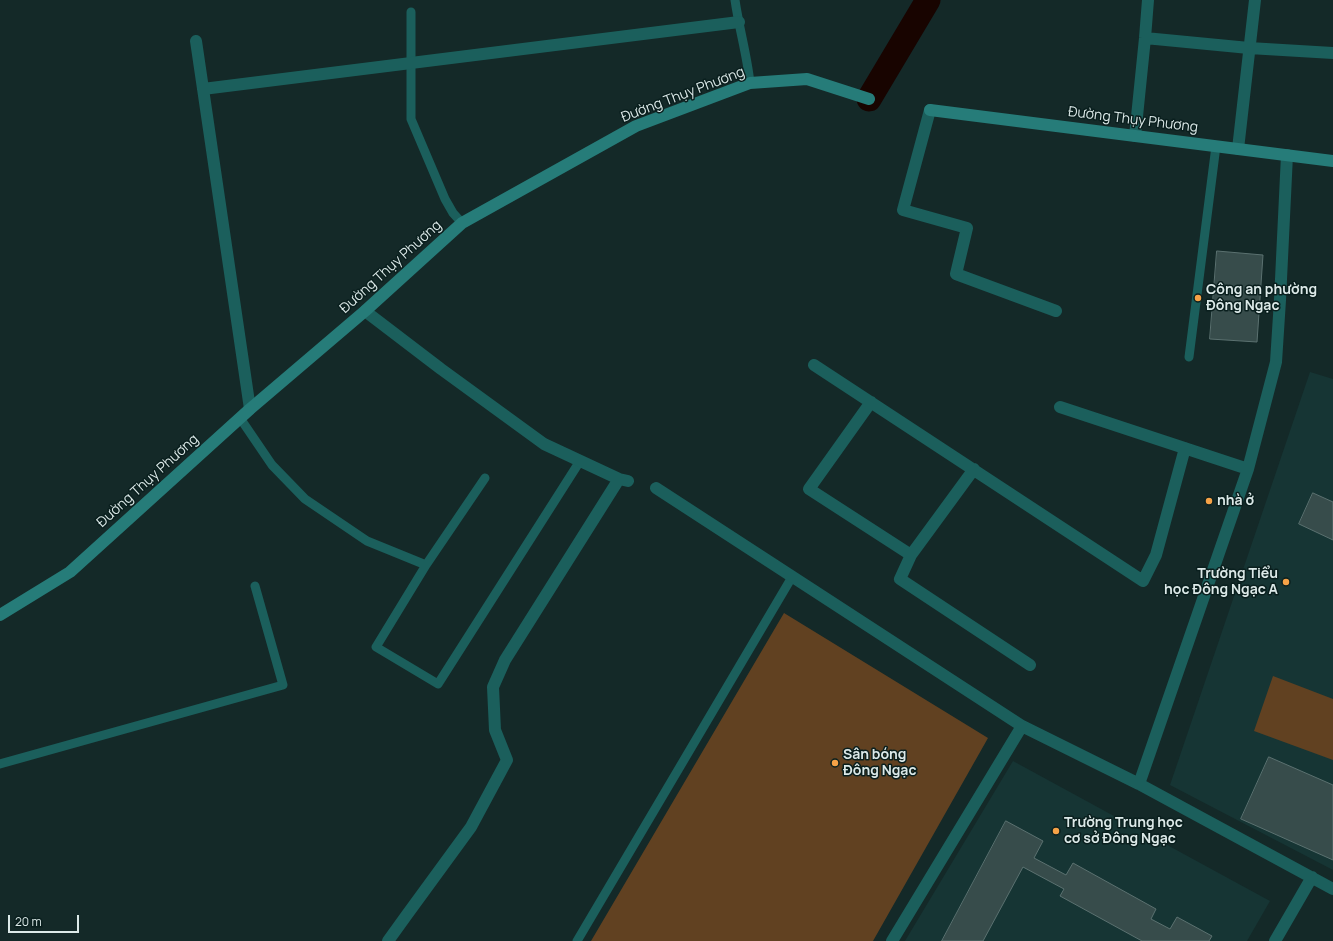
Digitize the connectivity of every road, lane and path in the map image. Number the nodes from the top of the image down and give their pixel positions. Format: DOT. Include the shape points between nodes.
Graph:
graph roads {
  1 [pos="735,0"];
  2 [pos="1148,0"];
  3 [pos="1255,0"];
  4 [pos="411,12"];
  5 [pos="739,22"];
  6 [pos="1146,38"];
  7 [pos="196,40"];
  8 [pos="1249,48"];
  9 [pos="1333,53"];
  10 [pos="411,63"];
  11 [pos="750,83"];
  12 [pos="203,89"];
  13 [pos="869,99"];
  14 [pos="930,110"];
  15 [pos="1135,136"];
  16 [pos="1216,146"];
  17 [pos="1238,149"];
  18 [pos="1287,155"];
  19 [pos="1333,161"];
  20 [pos="462,223"];
  21 [pos="365,311"];
  22 [pos="1056,311"];
  23 [pos="1189,356"];
  24 [pos="814,365"];
  25 [pos="871,402"];
  26 [pos="1060,407"];
  27 [pos="250,409"];
  28 [pos="240,418"];
  29 [pos="1185,448"];
  30 [pos="580,461"];
  31 [pos="974,469"];
  32 [pos="1248,469"];
  33 [pos="485,478"];
  34 [pos="656,488"];
  35 [pos="911,556"];
  36 [pos="426,566"];
  37 [pos="792,577"];
  38 [pos="255,586"];
  39 [pos="0,615"];
  40 [pos="1030,665"];
  41 [pos="1022,726"];
  42 [pos="0,764"];
  43 [pos="1139,784"];
  44 [pos="1312,877"];
  45 [pos="1333,889"];
  46 [pos="388,941"];
  47 [pos="577,941"];
  48 [pos="892,941"];
  49 [pos="1275,941"];
  1 -- 5 [label="lane"];
  2 -- 6 [label="street"];
  3 -- 8 [label="street"];
  4 -- 10 [label="lane"];
  5 -- 10 [label="street"];
  5 -- 11 [label="lane"];
  6 -- 8 [label="street"];
  6 -- 15 [label="street"];
  7 -- 12 [label="street"];
  8 -- 9 [label="street"];
  8 -- 17 [label="street"];
  10 -- 12 [label="street"];
  10 -- 20 [label="lane" via="411,119 445,199"];
  11 -- 13 [label="main road, Đường Thụy Phương" via="807,79"];
  11 -- 20 [label="main road, Đường Thụy Phương" via="636,126"];
  12 -- 27 [label="street"];
  14 -- 15 [label="main road, Đường Thụy Phương"];
  14 -- 22 [label="street" via="903,210 967,228 956,274"];
  15 -- 16 [label="main road, Đường Thụy Phương"];
  16 -- 17 [label="main road, Đường Thụy Phương"];
  16 -- 23 [label="lane"];
  17 -- 18 [label="main road, Đường Thụy Phương"];
  18 -- 19 [label="main road, Đường Thụy Phương"];
  18 -- 32 [label="street" via="1276,362"];
  20 -- 21 [label="main road, Đường Thụy Phương"];
  21 -- 27 [label="main road, Đường Thụy Phương"];
  21 -- 30 [label="street" via="544,444"];
  24 -- 25 [label="street"];
  25 -- 31 [label="street"];
  25 -- 35 [label="street" via="809,489"];
  26 -- 29 [label="street"];
  27 -- 28 [label="main road, Đường Thụy Phương"];
  28 -- 36 [label="lane" via="272,465 305,499 368,541"];
  28 -- 39 [label="main road, Đường Thụy Phương" via="70,572"];
  29 -- 31 [label="street" via="1156,555 1144,581"];
  29 -- 32 [label="street"];
  30 -- 36 [label="lane" via="438,684 376,647"];
  30 -- 46 [label="street" via="624,480 504,663 493,687 495,730 507,760 471,827"];
  31 -- 35 [label="street"];
  32 -- 43 [label="street"];
  33 -- 36 [label="lane"];
  34 -- 37 [label="street"];
  35 -- 40 [label="street" via="900,579"];
  37 -- 41 [label="street"];
  37 -- 47 [label="lane"];
  38 -- 42 [label="lane" via="282,684"];
  41 -- 43 [label="street"];
  41 -- 48 [label="street"];
  43 -- 44 [label="street"];
  44 -- 45 [label="street"];
  44 -- 49 [label="street"];
}
